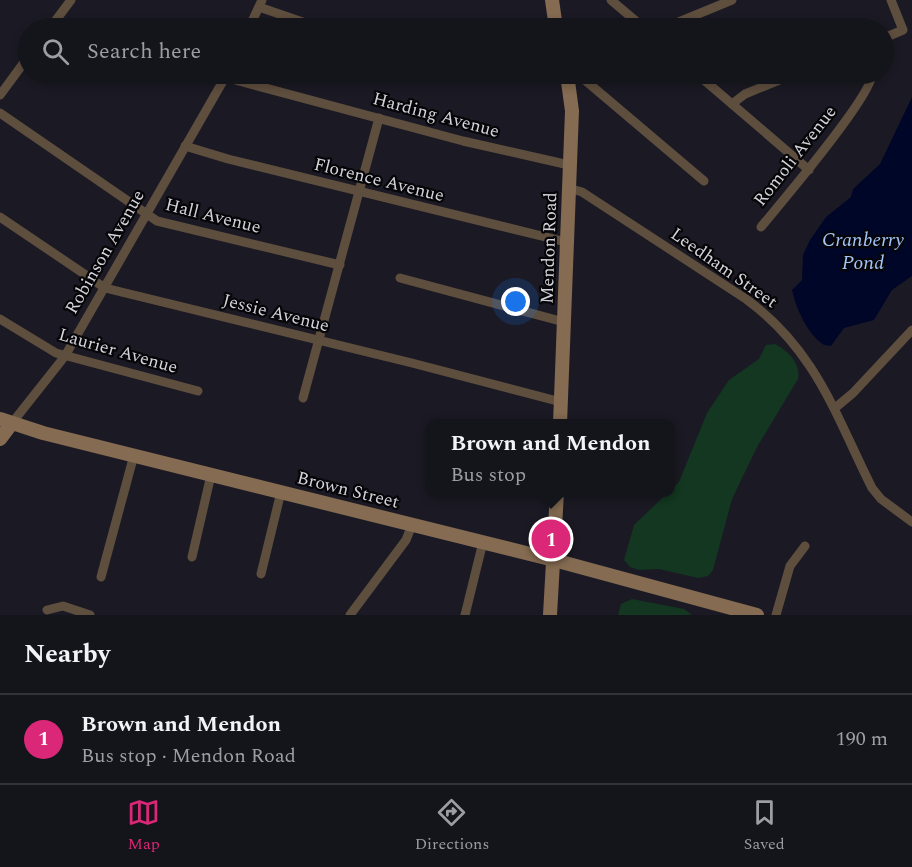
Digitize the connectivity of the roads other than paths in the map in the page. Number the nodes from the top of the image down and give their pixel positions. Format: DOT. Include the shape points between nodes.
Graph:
graph roads {
  1 [pos="71,0"];
  2 [pos="552,0"];
  3 [pos="611,0"];
  4 [pos="732,0"];
  5 [pos="891,0"];
  6 [pos="260,4"];
  7 [pos="58,18"];
  8 [pos="254,18"];
  9 [pos="295,18"];
  10 [pos="555,18"];
  11 [pos="632,18"];
  12 [pos="688,18"];
  13 [pos="894,34"];
  14 [pos="18,71"];
  15 [pos="221,84"];
  16 [pos="254,84"];
  17 [pos="569,84"];
  18 [pos="590,84"];
  19 [pos="709,84"];
  20 [pos="770,84"];
  21 [pos="869,84"];
  22 [pos="0,95"];
  23 [pos="732,104"];
  24 [pos="0,113"];
  25 [pos="379,118"];
  26 [pos="186,146"];
  27 [pos="569,165"];
  28 [pos="809,170"];
  29 [pos="704,182"];
  30 [pos="568,188"];
  31 [pos="358,191"];
  32 [pos="147,215"];
  33 [pos="0,217"];
  34 [pos="761,226"];
  35 [pos="566,242"];
  36 [pos="340,265"];
  37 [pos="400,278"];
  38 [pos="105,288"];
  39 [pos="0,319"];
  40 [pos="564,322"];
  41 [pos="912,330"];
  42 [pos="320,342"];
  43 [pos="66,356"];
  44 [pos="198,391"];
  45 [pos="303,398"];
  46 [pos="561,402"];
  47 [pos="835,408"];
  48 [pos="560,419"];
  49 [pos="6,421"];
  50 [pos="0,439"];
  51 [pos="134,455"];
  52 [pos="211,475"];
  53 [pos="281,492"];
  54 [pos="557,497"];
  55 [pos="912,522"];
  56 [pos="412,525"];
  57 [pos="483,542"];
  58 [pos="805,546"];
  59 [pos="192,557"];
  60 [pos="554,560"];
  61 [pos="261,574"];
  62 [pos="101,577"];
  63 [pos="47,610"];
  64 [pos="90,615"];
  65 [pos="350,615"];
  66 [pos="465,615"];
  67 [pos="550,615"];
  68 [pos="757,615"];
  69 [pos="776,615"];
  1 -- 7 [label="street"];
  2 -- 10 [label="street"];
  3 -- 11 [label="street"];
  4 -- 12 [label="street"];
  5 -- 13 [label="street" via="903,30"];
  6 -- 8 [label="street"];
  6 -- 9 [label="street"];
  14 -- 22 [label="street"];
  15 -- 26 [label="street, Robinson Avenue"];
  16 -- 25 [label="street, Harding Avenue"];
  17 -- 27 [label="street, Mendon Road" via="572,102"];
  18 -- 29 [label="street"];
  19 -- 23 [label="street"];
  20 -- 23 [label="street"];
  21 -- 28 [label="street, Romoli Avenue"];
  23 -- 28 [label="street"];
  24 -- 32 [label="street, Hall Avenue"];
  25 -- 27 [label="street, Harding Avenue"];
  25 -- 31 [label="street"];
  26 -- 31 [label="street, Florence Avenue"];
  26 -- 32 [label="street, Robinson Avenue"];
  27 -- 30 [label="street, Mendon Road"];
  28 -- 34 [label="street, Romoli Avenue"];
  30 -- 35 [label="street, Mendon Road"];
  30 -- 47 [label="street, Leedham Street" via="582,192 755,306 814,368"];
  31 -- 35 [label="street, Florence Avenue"];
  31 -- 36 [label="street"];
  32 -- 36 [label="street, Hall Avenue" via="157,221"];
  32 -- 38 [label="street, Robinson Avenue"];
  33 -- 38 [label="street, Jessie Avenue"];
  35 -- 40 [label="street, Mendon Road"];
  36 -- 42 [label="street"];
  37 -- 40 [label="street"];
  38 -- 42 [label="street, Jessie Avenue"];
  38 -- 43 [label="street, Robinson Avenue"];
  39 -- 43 [label="street, Laurier Avenue"];
  40 -- 46 [label="street, Mendon Road"];
  41 -- 47 [label="street"];
  42 -- 45 [label="street"];
  42 -- 46 [label="street, Jessie Avenue"];
  43 -- 44 [label="street, Laurier Avenue"];
  43 -- 49 [label="street, Robinson Avenue"];
  46 -- 48 [label="street, Mendon Road"];
  47 -- 55 [label="street, Leedham Street" via="872,488"];
  49 -- 50 [label="street, Robinson Avenue"];
  49 -- 51 [label="street, Brown Street"];
  51 -- 52 [label="street, Brown Street"];
  51 -- 62 [label="street"];
  52 -- 53 [label="street, Brown Street"];
  52 -- 59 [label="street"];
  53 -- 56 [label="street, Brown Street"];
  53 -- 61 [label="street"];
  54 -- 60 [label="street"];
  56 -- 57 [label="street, Brown Street"];
  56 -- 65 [label="street" via="406,540"];
  57 -- 60 [label="street, Brown Street"];
  57 -- 66 [label="street"];
  58 -- 69 [label="street" via="790,566"];
  60 -- 67 [label="street"];
  60 -- 68 [label="street, Brown Street"];
  63 -- 64 [label="street" via="63,606"];
}
